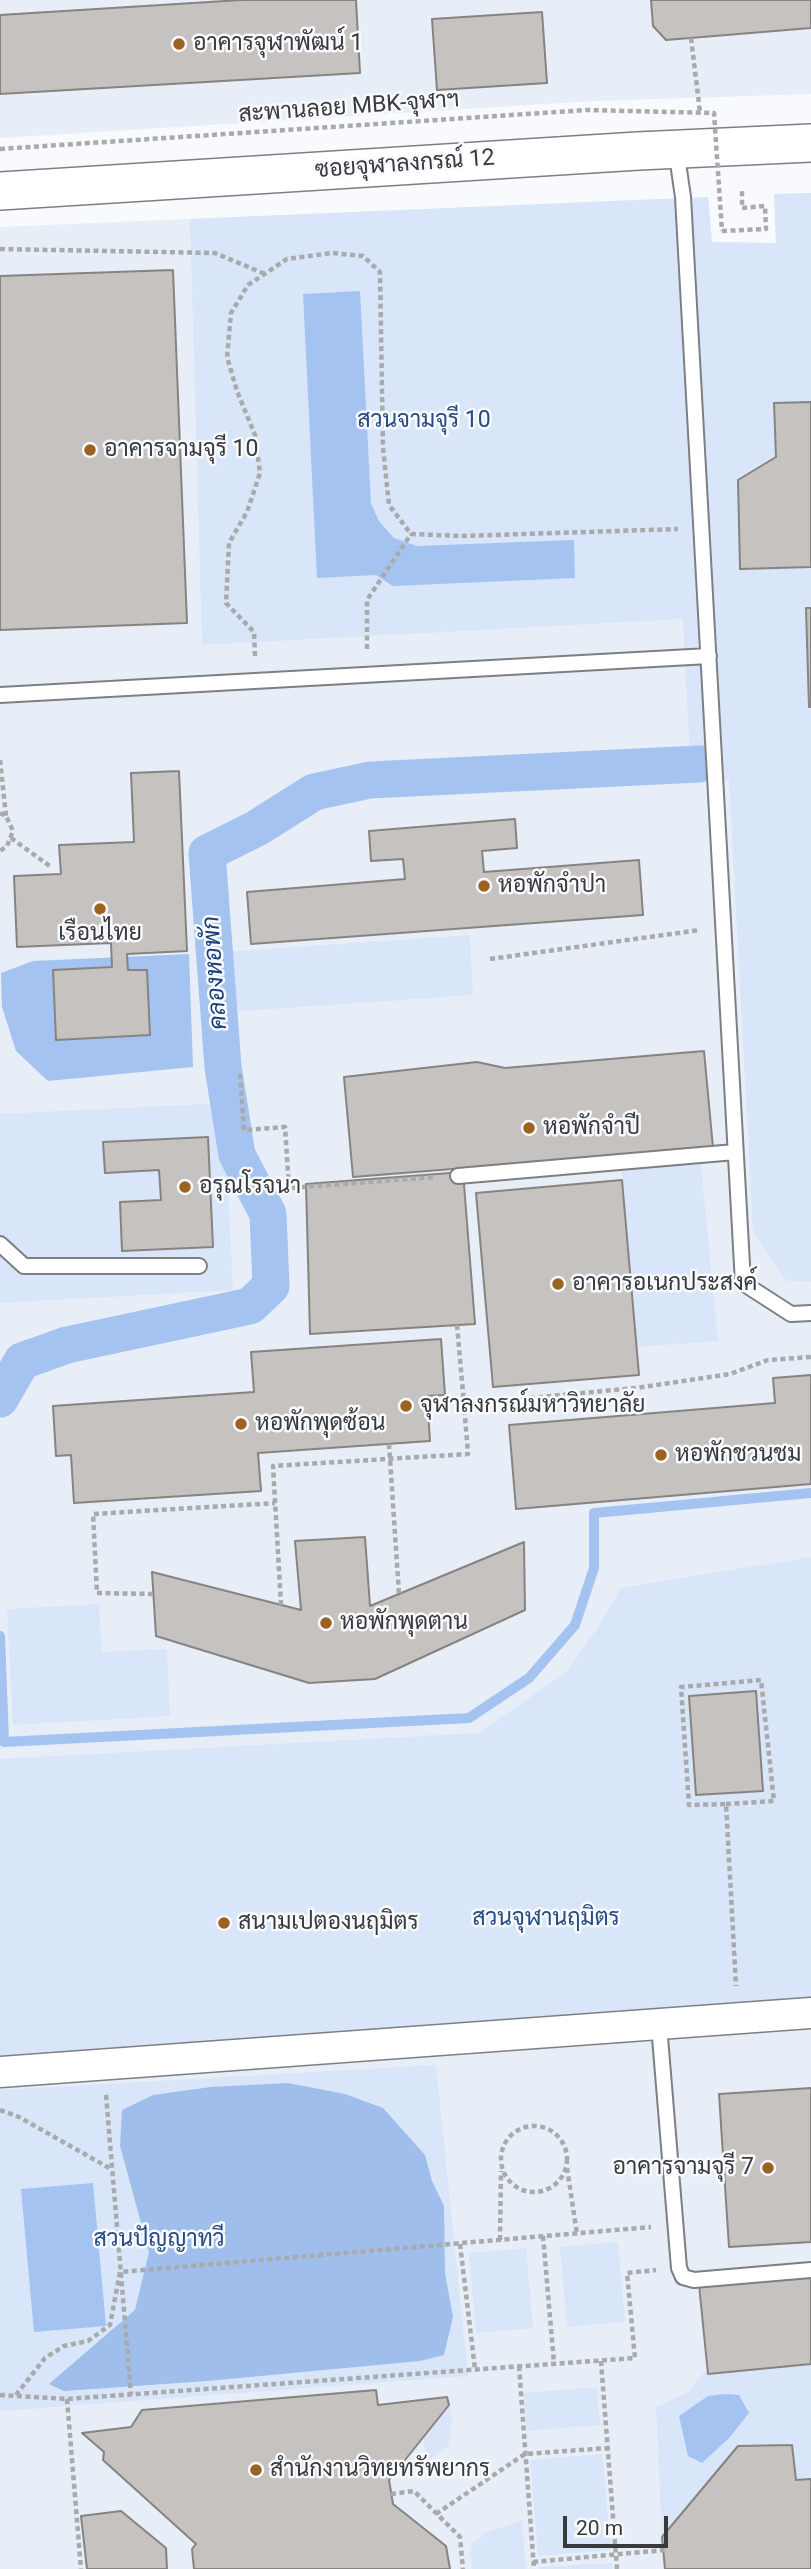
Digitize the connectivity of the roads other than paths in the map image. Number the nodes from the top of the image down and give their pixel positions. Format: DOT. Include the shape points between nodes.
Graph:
graph roads {
  1 [pos="811,143"];
  2 [pos="676,149"];
  3 [pos="0,191"];
  4 [pos="709,656"];
  5 [pos="0,695"];
  6 [pos="735,1152"];
  7 [pos="458,1176"];
  8 [pos="0,1244"];
  9 [pos="200,1266"];
  10 [pos="811,1313"];
  11 [pos="811,2014"];
  12 [pos="659,2025"];
  13 [pos="0,2072"];
  14 [pos="811,2270"];
  1 -- 2 [label="street, ซอยจุฬาลงกรณ์ 12"];
  2 -- 3 [label="street, ซอยจุฬาลงกรณ์ 12"];
  2 -- 4 [label="lane" via="683,197"];
  4 -- 5 [label="lane"];
  4 -- 6 [label="lane"];
  6 -- 7 [label="lane"];
  6 -- 10 [label="lane" via="743,1283 791,1314"];
  8 -- 9 [label="lane" via="24,1266"];
  11 -- 12 [label="street"];
  12 -- 13 [label="street"];
  12 -- 14 [label="lane" via="679,2268 686,2279 694,2280"];
}
